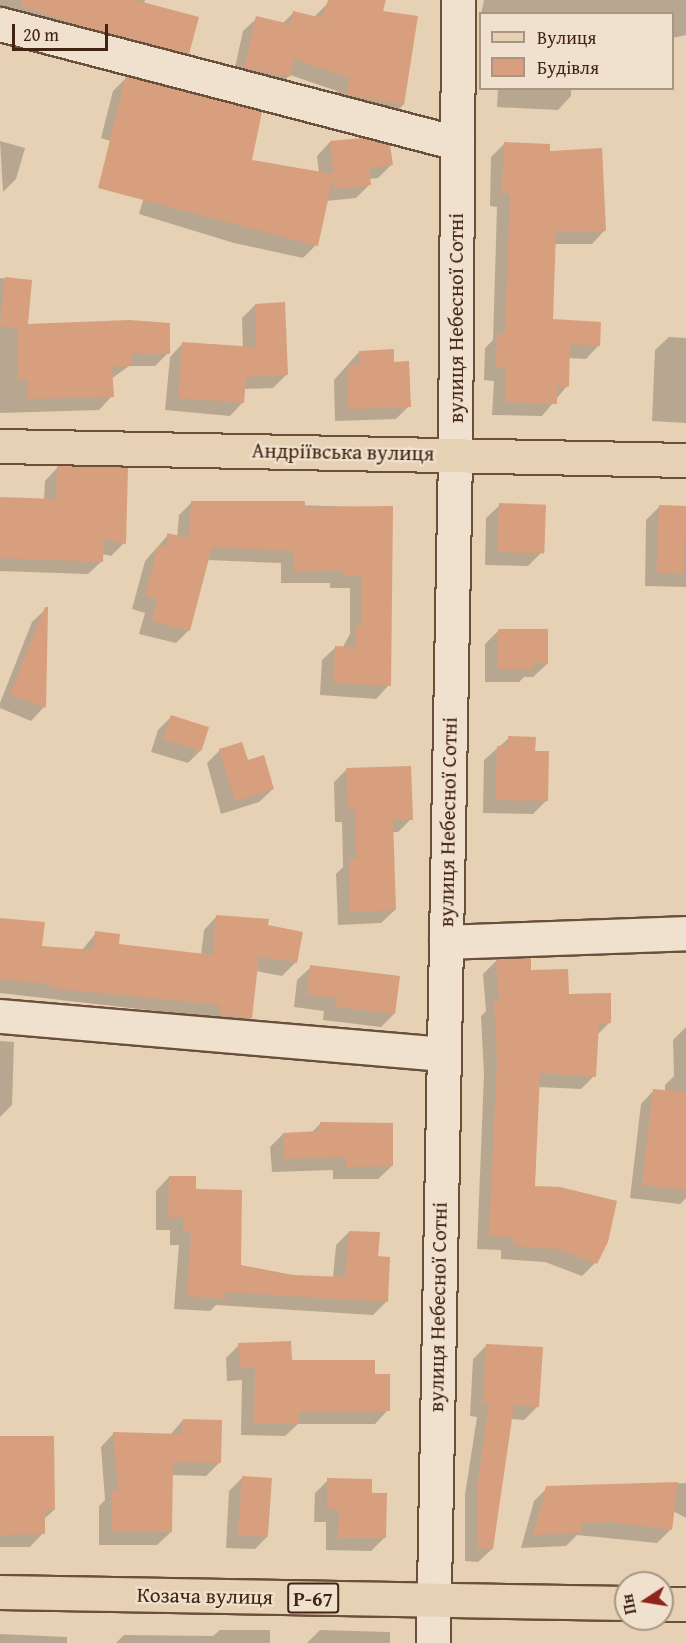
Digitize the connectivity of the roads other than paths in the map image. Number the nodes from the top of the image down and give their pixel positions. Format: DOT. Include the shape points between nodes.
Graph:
graph roads {
  1 [pos="458,0"];
  2 [pos="0,24"];
  3 [pos="457,143"];
  4 [pos="0,446"];
  5 [pos="455,454"];
  6 [pos="686,460"];
  7 [pos="686,933"];
  8 [pos="446,942"];
  9 [pos="0,1016"];
  10 [pos="441,1054"];
  11 [pos="0,1592"];
  12 [pos="433,1601"];
  13 [pos="614,1603"];
  14 [pos="433,1643"];
  1 -- 3 [label="street, вулиця Небесної Сотні"];
  2 -- 3 [label="street"];
  3 -- 5 [label="street, вулиця Небесної Сотні"];
  4 -- 5 [label="main road, Андріївська вулиця"];
  5 -- 6 [label="main road, Андріївська вулиця"];
  5 -- 8 [label="street, вулиця Небесної Сотні"];
  7 -- 8 [label="street"];
  8 -- 10 [label="street, вулиця Небесної Сотні"];
  9 -- 10 [label="street"];
  10 -- 12 [label="street, вулиця Небесної Сотні"];
  11 -- 12 [label="main road, Козача вулиця / Р-67"];
  12 -- 13 [label="main road, Козача вулиця / Р-67"];
  12 -- 14 [label="street, вулиця Небесної Сотні"];
}
